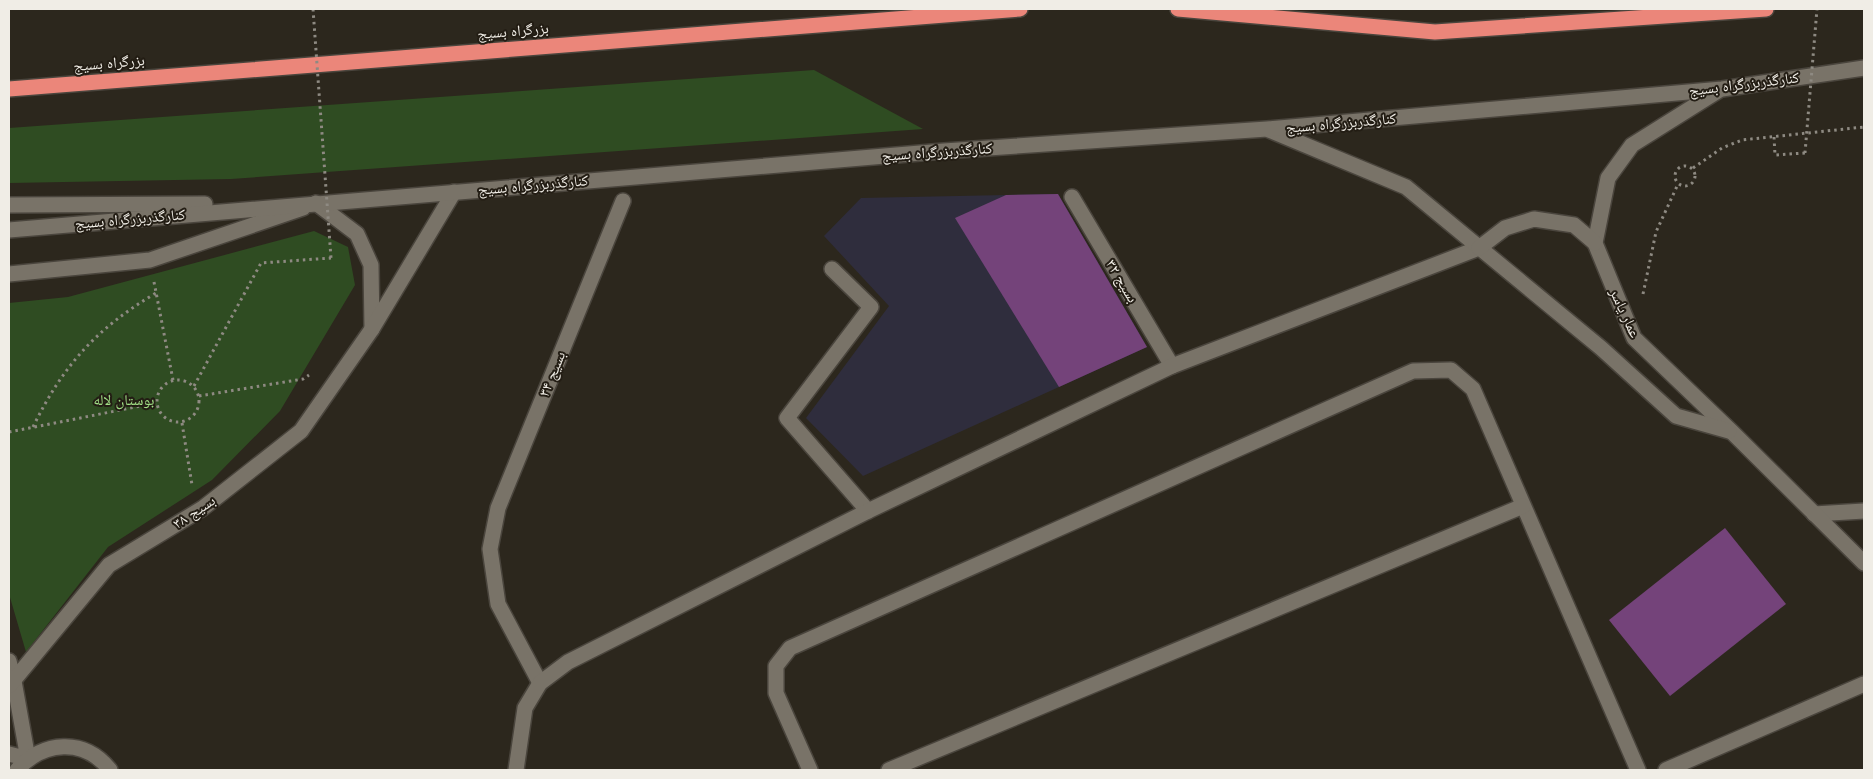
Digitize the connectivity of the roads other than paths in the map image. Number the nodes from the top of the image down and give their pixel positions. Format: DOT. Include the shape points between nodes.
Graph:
graph roads {
  1 [pos="1020,9"];
  2 [pos="1178,9"];
  3 [pos="1766,9"];
  4 [pos="1864,68"];
  5 [pos="9,89"];
  6 [pos="1722,89"];
  7 [pos="1267,129"];
  8 [pos="454,192"];
  9 [pos="1072,197"];
  10 [pos="623,201"];
  11 [pos="316,203"];
  12 [pos="9,205"];
  13 [pos="9,230"];
  14 [pos="1596,243"];
  15 [pos="1479,248"];
  16 [pos="832,269"];
  17 [pos="9,274"];
  18 [pos="372,329"];
  19 [pos="1172,366"];
  20 [pos="1732,432"];
  21 [pos="1523,506"];
  22 [pos="868,511"];
  23 [pos="1864,511"];
  24 [pos="1814,514"];
  25 [pos="1864,563"];
  26 [pos="9,661"];
  27 [pos="540,683"];
  28 [pos="12,684"];
  29 [pos="1864,684"];
  30 [pos="9,754"];
  31 [pos="28,759"];
  32 [pos="17,770"];
  33 [pos="110,770"];
  34 [pos="516,770"];
  35 [pos="810,770"];
  36 [pos="889,770"];
  37 [pos="1638,770"];
  38 [pos="1666,770"];
  1 -- 5 [label="highway, بزرگراه بسیج"];
  2 -- 3 [label="highway" via="1435,32"];
  4 -- 6 [label="street, کنارگذربزرگراه بسیج"];
  6 -- 7 [label="street, کنارگذربزرگراه بسیج"];
  6 -- 14 [label="street" via="1632,145 1608,178"];
  7 -- 8 [label="street, کنارگذربزرگراه بسیج" via="934,152"];
  7 -- 15 [label="street" via="1406,187"];
  8 -- 11 [label="street, کنارگذربزرگراه بسیج"];
  8 -- 18 [label="street, بسیج ۳۸"];
  9 -- 19 [label="street, بسیج ۳۲"];
  10 -- 27 [label="street, بسیج ۳۴" via="498,508 490,549 498,604"];
  11 -- 12 [label="street"];
  11 -- 13 [label="street, کنارگذربزرگراه بسیج"];
  11 -- 17 [label="street" via="150,260"];
  11 -- 18 [label="street" via="357,234 370,265"];
  14 -- 15 [label="street" via="1574,225 1534,219 1505,228"];
  14 -- 20 [label="street, عمار یاسر" via="1634,338"];
  15 -- 19 [label="street"];
  15 -- 20 [label="street" via="1601,348 1676,416"];
  16 -- 22 [label="street" via="870,307 787,418"];
  18 -- 28 [label="street, بسیج ۳۸" via="301,431 203,508 109,566"];
  19 -- 22 [label="street"];
  20 -- 24 [label="street, عمار یاسر"];
  21 -- 35 [label="street" via="1473,389 1451,370 1414,371 790,648 776,666 776,693"];
  21 -- 36 [label="street"];
  21 -- 37 [label="street"];
  22 -- 27 [label="street" via="568,662"];
  23 -- 24 [label="street"];
  24 -- 25 [label="street, عمار یاسر"];
  26 -- 28 [label="street"];
  27 -- 34 [label="street" via="525,708"];
  28 -- 31 [label="street"];
  29 -- 38 [label="street"];
  30 -- 31 [label="street"];
  31 -- 32 [label="street"];
  31 -- 33 [label="street" via="55,747 70,747 85,750"];
}
